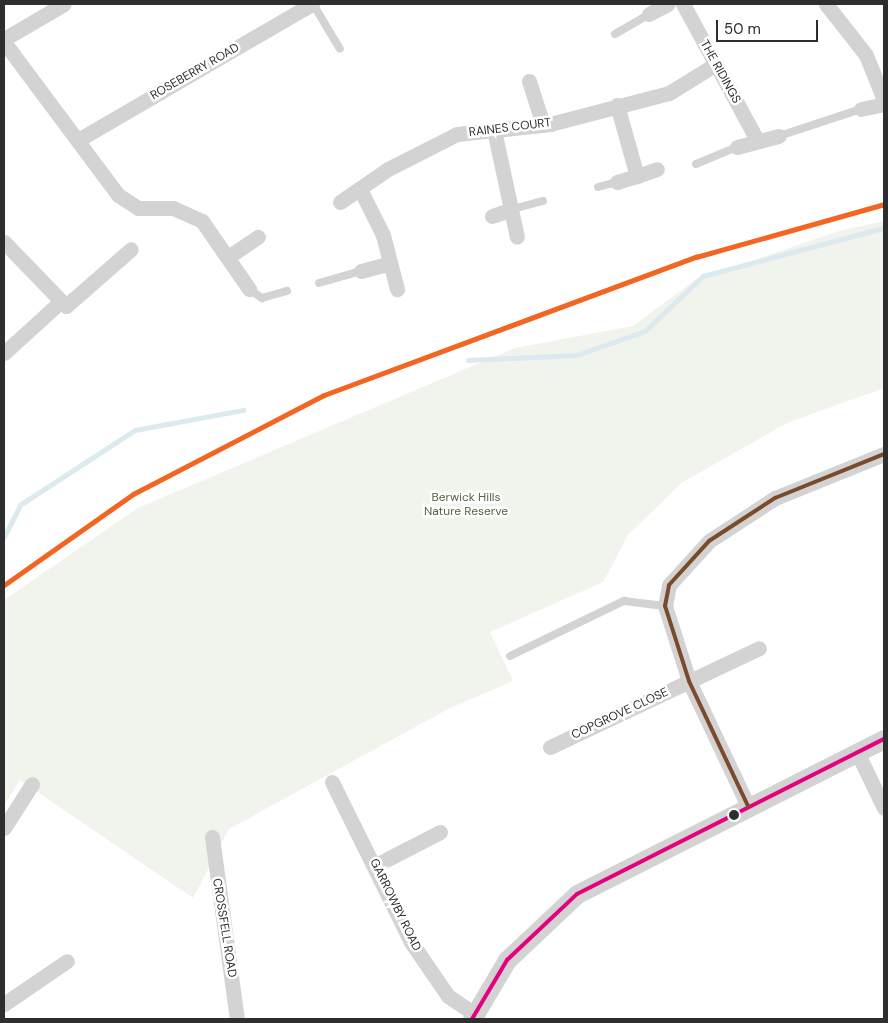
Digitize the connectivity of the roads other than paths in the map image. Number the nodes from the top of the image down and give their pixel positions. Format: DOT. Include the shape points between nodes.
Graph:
graph roads {
  1 [pos="64,4"];
  2 [pos="312,4"];
  3 [pos="668,4"];
  4 [pos="683,4"];
  5 [pos="826,4"];
  6 [pos="649,14"];
  7 [pos="615,34"];
  8 [pos="4,41"];
  9 [pos="340,49"];
  10 [pos="716,64"];
  11 [pos="529,81"];
  12 [pos="884,102"];
  13 [pos="617,105"];
  14 [pos="861,109"];
  15 [pos="544,125"];
  16 [pos="494,130"];
  17 [pos="779,136"];
  18 [pos="78,140"];
  19 [pos="757,140"];
  20 [pos="737,148"];
  21 [pos="696,164"];
  22 [pos="657,169"];
  23 [pos="636,176"];
  24 [pos="617,182"];
  25 [pos="598,187"];
  26 [pos="360,189"];
  27 [pos="543,201"];
  28 [pos="340,202"];
  29 [pos="509,210"];
  30 [pos="492,216"];
  31 [pos="258,237"];
  32 [pos="517,237"];
  33 [pos="4,242"];
  34 [pos="131,249"];
  35 [pos="228,257"];
  36 [pos="390,263"];
  37 [pos="361,271"];
  38 [pos="319,283"];
  39 [pos="397,288"];
  40 [pos="249,289"];
  41 [pos="288,291"];
  42 [pos="62,304"];
  43 [pos="4,354"];
  44 [pos="884,454"];
  45 [pos="665,606"];
  46 [pos="759,648"];
  47 [pos="510,656"];
  48 [pos="690,681"];
  49 [pos="884,739"];
  50 [pos="550,747"];
  51 [pos="856,752"];
  52 [pos="332,782"];
  53 [pos="32,784"];
  54 [pos="748,806"];
  55 [pos="884,808"];
  56 [pos="4,828"];
  57 [pos="440,832"];
  58 [pos="212,837"];
  59 [pos="376,865"];
  60 [pos="67,961"];
  61 [pos="4,1004"];
  62 [pos="473,1017"];
  63 [pos="237,1019"];
  1 -- 8 [label="street"];
  2 -- 9 [label="lane"];
  2 -- 18 [label="street, ROSEBERRY ROAD"];
  3 -- 6 [label="street"];
  4 -- 10 [label="street, THE RIDINGS"];
  5 -- 12 [label="street" via="866,55"];
  6 -- 7 [label="lane"];
  8 -- 18 [label="street"];
  10 -- 13 [label="street, RAINES COURT" via="669,93"];
  10 -- 19 [label="street, THE RIDINGS"];
  11 -- 15 [label="street"];
  12 -- 14 [label="street"];
  13 -- 15 [label="street, RAINES COURT"];
  13 -- 23 [label="street"];
  14 -- 17 [label="lane"];
  15 -- 16 [label="street, RAINES COURT"];
  16 -- 26 [label="street, RAINES COURT" via="457,134 388,169"];
  16 -- 29 [label="street" via="511,194"];
  17 -- 19 [label="street"];
  18 -- 35 [label="street" via="127,204 193,214"];
  19 -- 20 [label="street"];
  20 -- 21 [label="lane"];
  22 -- 23 [label="street"];
  23 -- 24 [label="street"];
  24 -- 25 [label="lane"];
  26 -- 28 [label="street, RAINES COURT"];
  26 -- 36 [label="street" via="373,210"];
  27 -- 29 [label="lane"];
  29 -- 30 [label="street"];
  29 -- 32 [label="street"];
  31 -- 35 [label="street"];
  33 -- 42 [label="street"];
  34 -- 42 [label="street"];
  35 -- 40 [label="street"];
  36 -- 37 [label="street"];
  36 -- 39 [label="street"];
  37 -- 38 [label="lane"];
  40 -- 41 [label="lane" via="262,298"];
  42 -- 43 [label="street"];
  44 -- 45 [label="street" via="775,498 709,541 669,585"];
  45 -- 47 [label="lane" via="624,601"];
  45 -- 48 [label="street"];
  46 -- 48 [label="street, COPGROVE CLOSE"];
  48 -- 50 [label="street, COPGROVE CLOSE"];
  48 -- 54 [label="street"];
  49 -- 51 [label="street"];
  51 -- 54 [label="street"];
  51 -- 55 [label="street"];
  52 -- 59 [label="street, GARROWBY ROAD"];
  53 -- 56 [label="street"];
  54 -- 62 [label="street" via="577,894 506,960"];
  57 -- 59 [label="street"];
  58 -- 63 [label="street, CROSSFELL ROAD"];
  59 -- 62 [label="street, GARROWBY ROAD" via="411,942 448,996"];
  60 -- 61 [label="street"];
}
